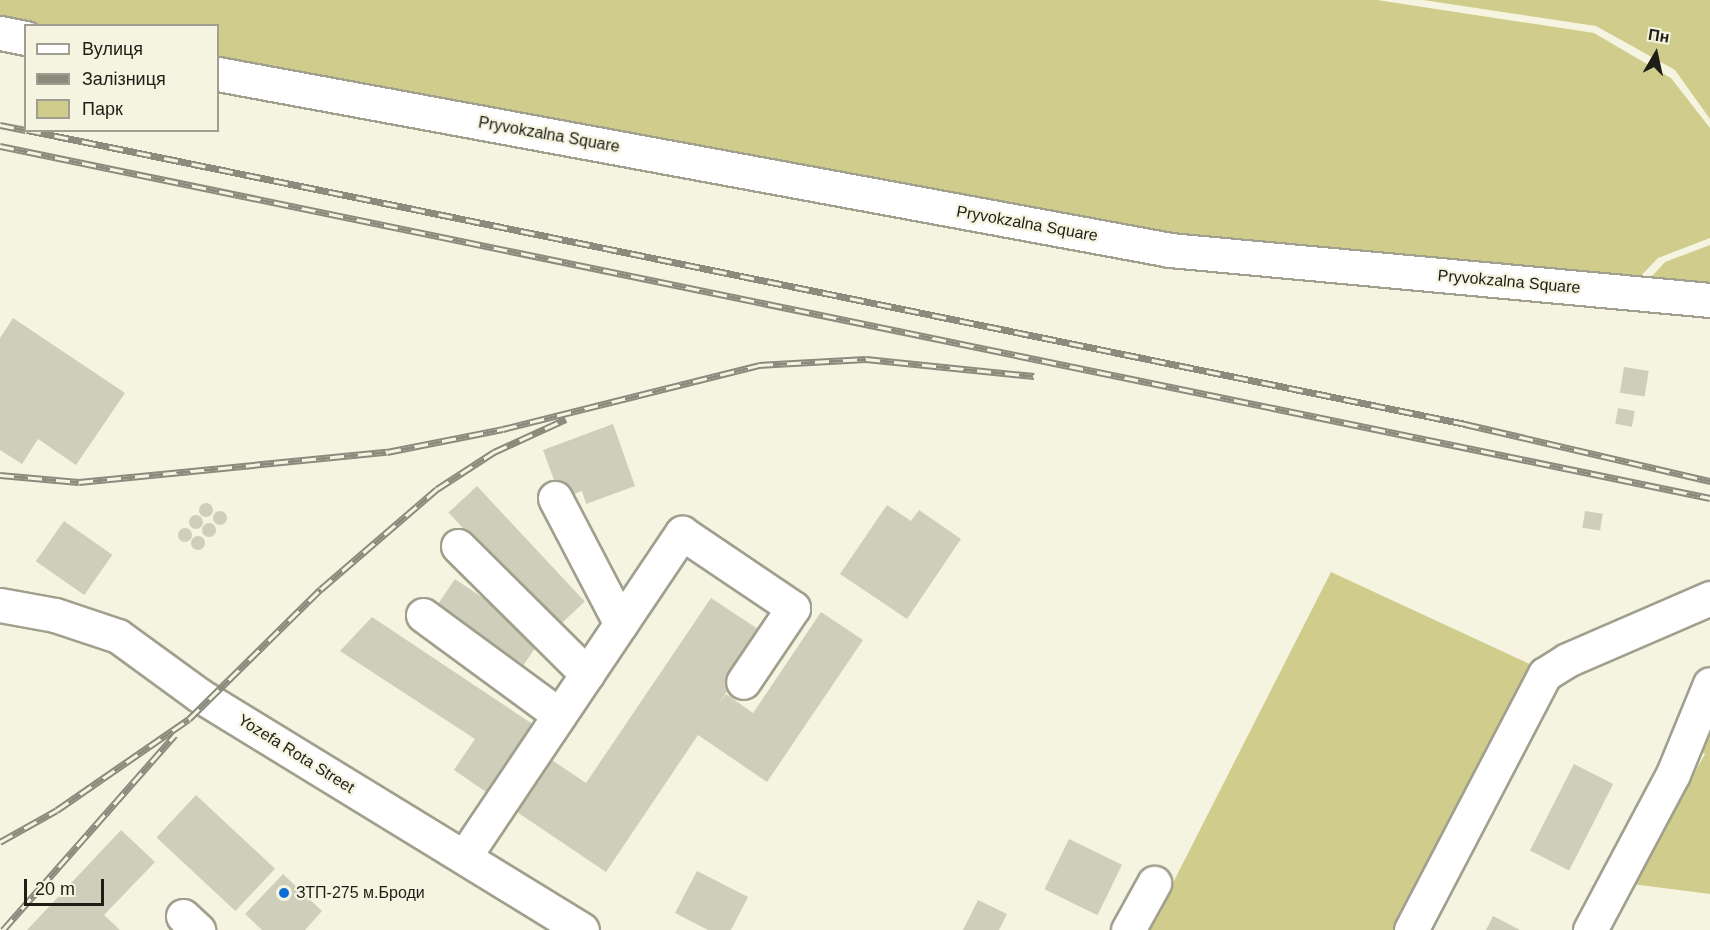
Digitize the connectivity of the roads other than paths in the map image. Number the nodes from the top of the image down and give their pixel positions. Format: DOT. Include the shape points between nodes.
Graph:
graph roads {
  1 [pos="0,33"];
  2 [pos="24,38"];
  3 [pos="219,74"];
  4 [pos="1710,300"];
  5 [pos="555,498"];
  6 [pos="458,546"];
  7 [pos="1710,598"];
  8 [pos="0,605"];
  9 [pos="423,615"];
  10 [pos="621,624"];
  11 [pos="587,674"];
  12 [pos="743,682"];
  13 [pos="1710,684"];
  14 [pos="559,716"];
  15 [pos="464,857"];
  16 [pos="1154,883"];
  17 [pos="582,930"];
  18 [pos="1128,930"];
  19 [pos="1411,930"];
  20 [pos="1590,930"];
  1 -- 2 [label="street"];
  3 -- 4 [label="street, Pryvokzalna Square" via="1170,250"];
  5 -- 10 [label="street"];
  6 -- 11 [label="street"];
  7 -- 19 [label="street" via="1567,660 1545,674"];
  8 -- 15 [label="street, Yozefa Rota Street" via="55,615 118,636 199,695"];
  9 -- 14 [label="street"];
  10 -- 11 [label="street"];
  10 -- 12 [label="street" via="682,533 793,608"];
  11 -- 14 [label="street"];
  13 -- 20 [label="street" via="1673,774"];
  14 -- 15 [label="street"];
  15 -- 17 [label="street, Yozefa Rota Street"];
  16 -- 18 [label="street"];
}
